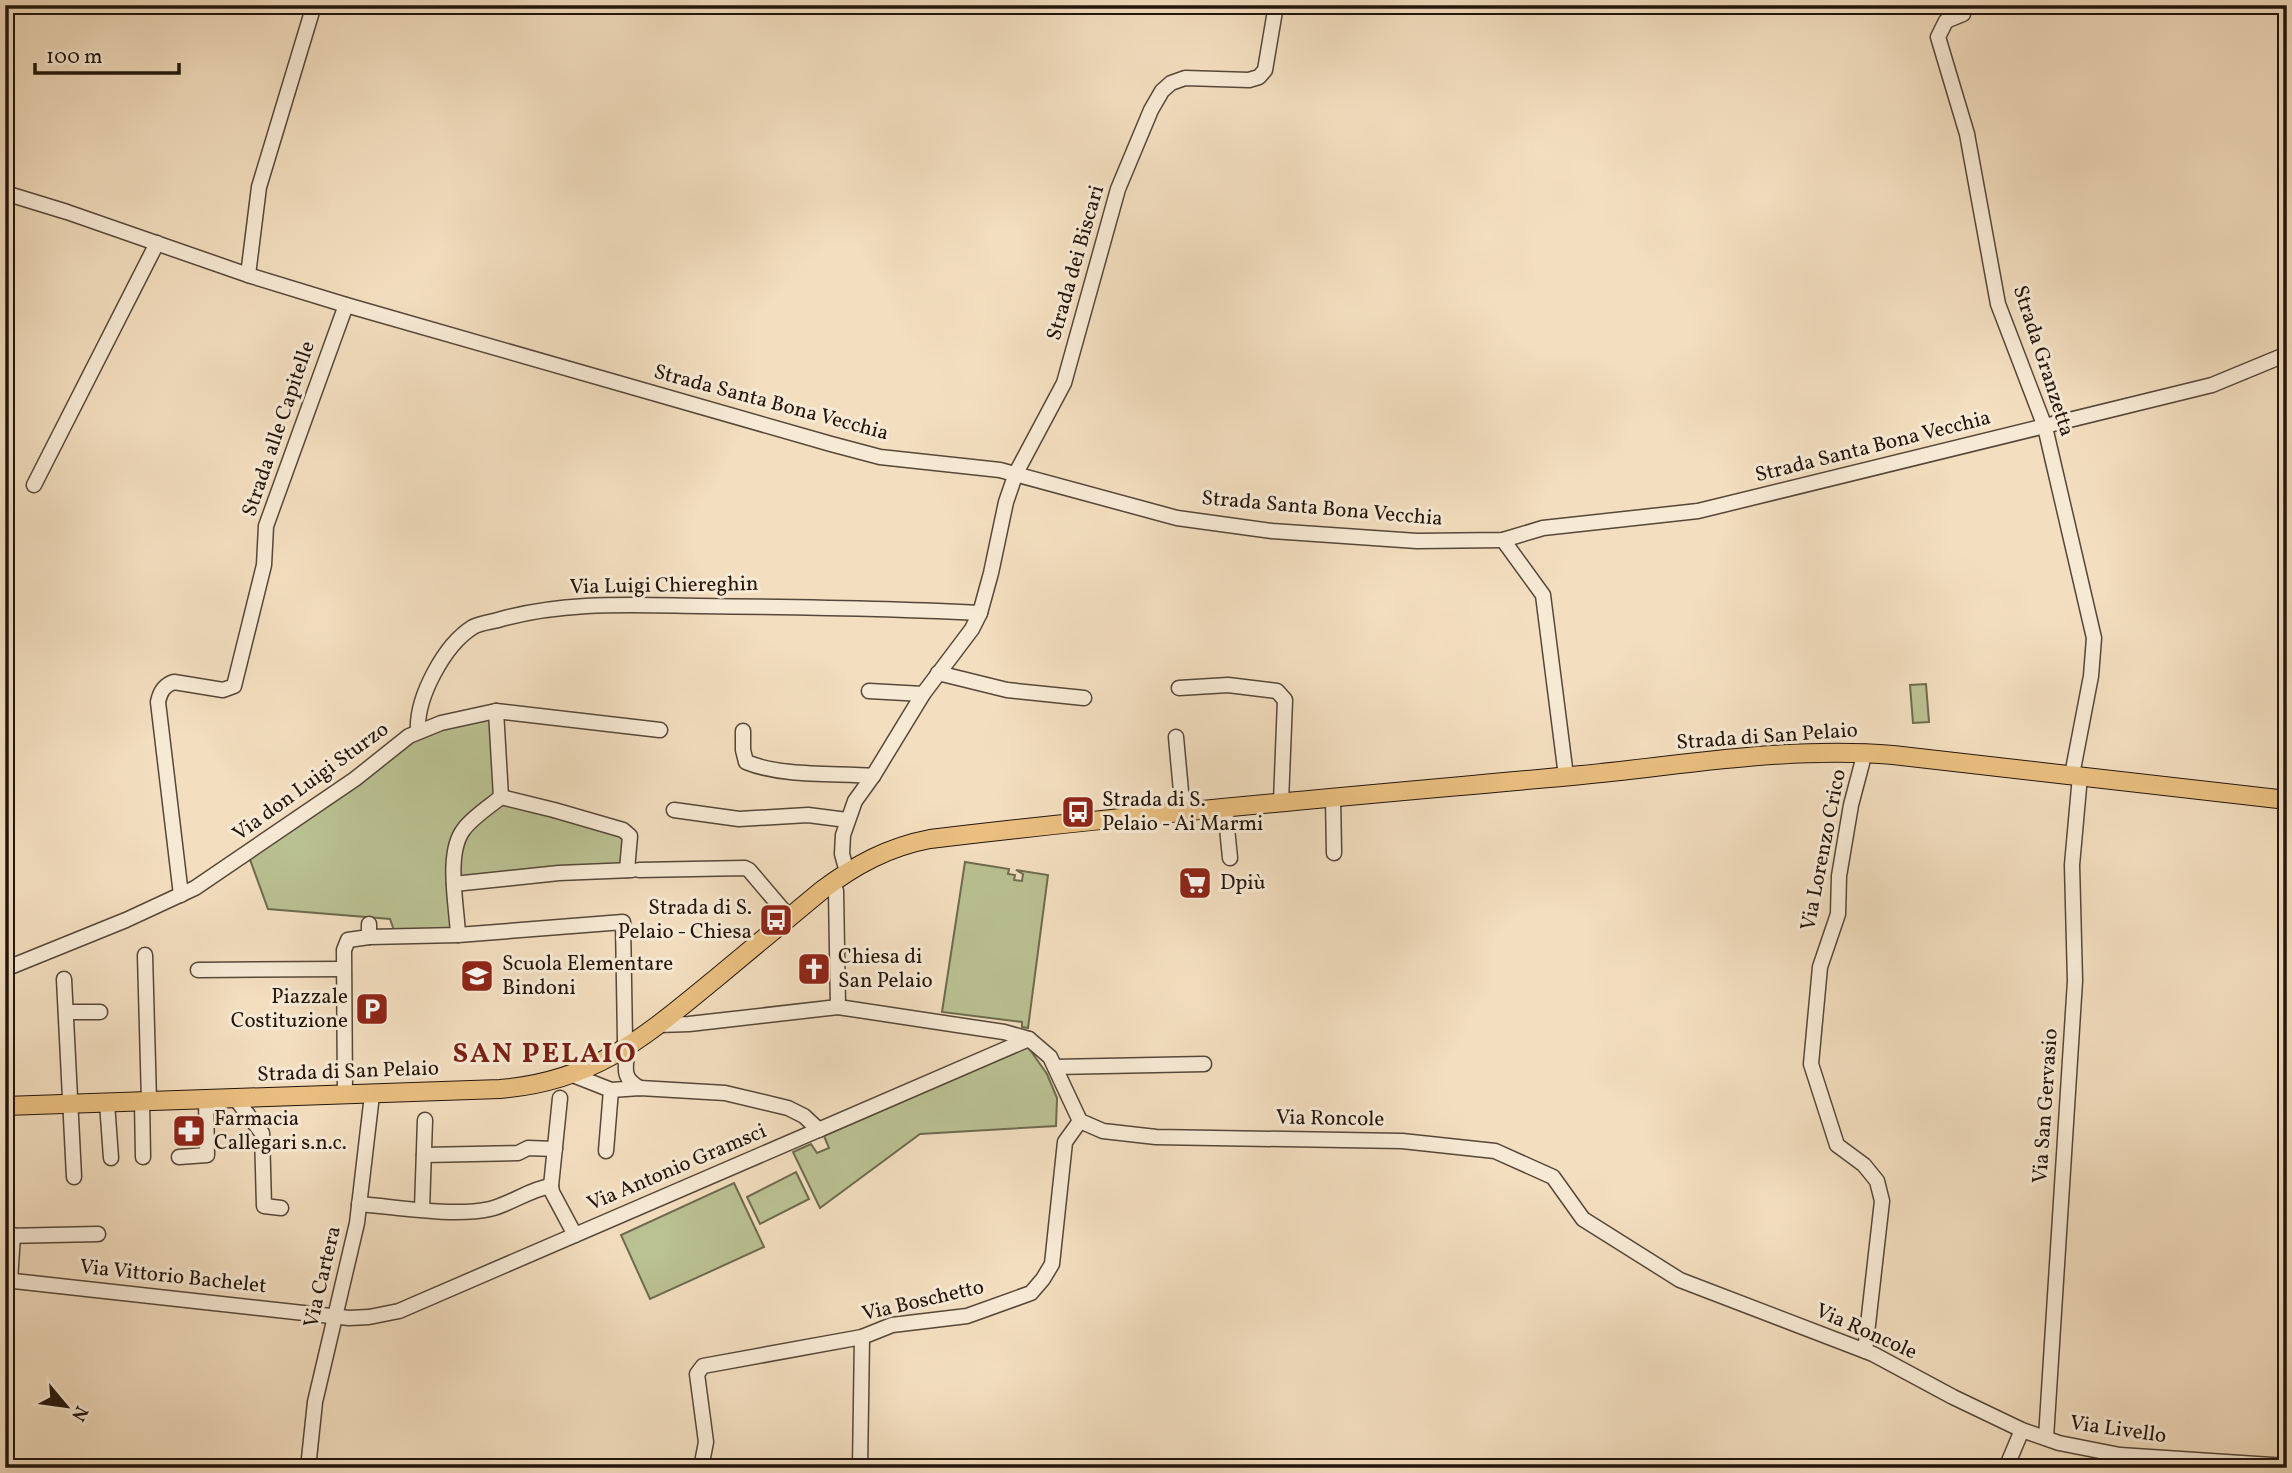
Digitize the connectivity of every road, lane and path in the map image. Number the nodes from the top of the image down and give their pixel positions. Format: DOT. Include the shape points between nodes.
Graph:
graph roads {
  1 [pos="314,5"];
  2 [pos="1276,5"];
  3 [pos="1963,14"];
  4 [pos="5,193"];
  5 [pos="157,243"];
  6 [pos="248,275"];
  7 [pos="346,305"];
  8 [pos="2287,354"];
  9 [pos="2045,427"];
  10 [pos="1016,473"];
  11 [pos="34,485"];
  12 [pos="1503,540"];
  13 [pos="980,613"];
  14 [pos="938,673"];
  15 [pos="1179,688"];
  16 [pos="869,691"];
  17 [pos="923,694"];
  18 [pos="1084,698"];
  19 [pos="496,711"];
  20 [pos="660,730"];
  21 [pos="418,731"];
  22 [pos="743,731"];
  23 [pos="1176,737"];
  24 [pos="1865,752"];
  25 [pos="873,775"];
  26 [pos="1566,776"];
  27 [pos="2076,776"];
  28 [pos="2286,793"];
  29 [pos="501,797"];
  30 [pos="1333,797"];
  31 [pos="1282,802"];
  32 [pos="1225,808"];
  33 [pos="674,810"];
  34 [pos="1183,813"];
  35 [pos="847,820"];
  36 [pos="1334,853"];
  37 [pos="1230,858"];
  38 [pos="633,870"];
  39 [pos="840,877"];
  40 [pos="454,884"];
  41 [pos="181,895"];
  42 [pos="789,917"];
  43 [pos="458,935"];
  44 [pos="145,956"];
  45 [pos="5,969"];
  46 [pos="343,969"];
  47 [pos="198,970"];
  48 [pos="64,979"];
  49 [pos="838,1007"];
  50 [pos="66,1012"];
  51 [pos="100,1013"];
  52 [pos="683,1017"];
  53 [pos="1028,1039"];
  54 [pos="627,1048"];
  55 [pos="601,1063"];
  56 [pos="1204,1064"];
  57 [pos="1055,1067"];
  58 [pos="573,1075"];
  59 [pos="628,1079"];
  60 [pos="640,1088"];
  61 [pos="611,1090"];
  62 [pos="345,1095"];
  63 [pos="372,1095"];
  64 [pos="235,1098"];
  65 [pos="560,1098"];
  66 [pos="206,1099"];
  67 [pos="146,1101"];
  68 [pos="107,1103"];
  69 [pos="71,1104"];
  70 [pos="5,1106"];
  71 [pos="425,1121"];
  72 [pos="1080,1121"];
  73 [pos="819,1130"];
  74 [pos="555,1149"];
  75 [pos="606,1151"];
  76 [pos="424,1155"];
  77 [pos="143,1157"];
  78 [pos="179,1157"];
  79 [pos="111,1158"];
  80 [pos="74,1177"];
  81 [pos="551,1186"];
  82 [pos="359,1204"];
  83 [pos="281,1208"];
  84 [pos="422,1209"];
  85 [pos="98,1234"];
  86 [pos="575,1235"];
  87 [pos="9,1236"];
  88 [pos="8,1280"];
  89 [pos="337,1315"];
  90 [pos="862,1337"];
  91 [pos="1865,1351"];
  92 [pos="1953,1397"];
  93 [pos="2022,1430"];
  94 [pos="2046,1438"];
  95 [pos="2172,1463"];
  96 [pos="2287,1466"];
  97 [pos="309,1468"];
  98 [pos="701,1468"];
  99 [pos="860,1468"];
  100 [pos="2006,1468"];
  1 -- 6 [label="street" via="259,187"];
  2 -- 10 [label="street, Strada dei Biscari" via="1265,70 1259,77 1185,78 1162,91 1151,110 1118,189 1064,383"];
  3 -- 9 [label="street, Strada Granzetta" via="1946,21 1938,37 1967,134 1998,304"];
  4 -- 5 [label="street, Strada Santa Bona Vecchia"];
  5 -- 6 [label="street, Strada Santa Bona Vecchia"];
  5 -- 11 [label="street"];
  6 -- 7 [label="street, Strada Santa Bona Vecchia"];
  7 -- 10 [label="street, Strada Santa Bona Vecchia" via="880,457"];
  7 -- 41 [label="street, Strada alle Capitelle" via="273,504 264,538 264,565 233,686 223,691 174,682 159,693"];
  8 -- 9 [label="street, Strada Santa Bona Vecchia" via="2212,386"];
  9 -- 12 [label="street, Strada Santa Bona Vecchia" via="1698,511 1543,528"];
  9 -- 27 [label="street, Strada Granzetta" via="2094,638"];
  10 -- 12 [label="street, Strada Santa Bona Vecchia" via="1177,518 1272,531 1417,541"];
  10 -- 13 [label="street, Strada dei Biscari"];
  12 -- 26 [label="street" via="1544,595"];
  13 -- 14 [label="street, Strada dei Biscari"];
  13 -- 21 [label="street, Via Luigi Chiereghin" via="873,607 608,605 525,612 474,626 451,647 417,716"];
  14 -- 17 [label="street, Strada dei Biscari"];
  14 -- 18 [label="street" via="1007,690"];
  15 -- 31 [label="street" via="1228,685 1277,691 1284,700"];
  16 -- 17 [label="street"];
  17 -- 25 [label="street, Strada dei Biscari"];
  19 -- 20 [label="street, Via don Luigi Sturzo"];
  19 -- 21 [label="street, Via don Luigi Sturzo"];
  19 -- 29 [label="street"];
  21 -- 41 [label="street, Via don Luigi Sturzo" via="261,845"];
  22 -- 25 [label="street" via="746,762 755,766 787,772"];
  23 -- 34 [label="street"];
  24 -- 26 [label="main road, Strada di San Pelaio"];
  24 -- 27 [label="main road, Strada di San Pelaio"];
  24 -- 91 [label="street, Via Lorenzo Crico" via="1839,876 1838,914 1820,967 1811,1064 1837,1145 1877,1181 1882,1201"];
  25 -- 35 [label="street, Strada dei Biscari"];
  26 -- 30 [label="main road, Strada di San Pelaio"];
  27 -- 28 [label="main road, Strada di San Pelaio" via="2245,794"];
  27 -- 94 [label="street, Via San Gervasio" via="2072,865 2075,981"];
  29 -- 38 [label="street" via="623,830 630,836"];
  29 -- 40 [label="street" via="465,827 457,840"];
  30 -- 31 [label="main road, Strada di San Pelaio"];
  30 -- 36 [label="street"];
  31 -- 32 [label="main road, Strada di San Pelaio"];
  32 -- 34 [label="main road, Strada di San Pelaio"];
  32 -- 37 [label="street"];
  33 -- 35 [label="street" via="739,819 808,814"];
  34 -- 39 [label="main road, Strada di San Pelaio" via="930,839 878,854"];
  35 -- 39 [label="street, Strada dei Biscari"];
  38 -- 40 [label="street"];
  38 -- 42 [label="street" via="745,868"];
  39 -- 42 [label="main road, Strada di San Pelaio"];
  39 -- 49 [label="street, Strada dei Biscari" via="836,891"];
  40 -- 43 [label="street"];
  41 -- 45 [label="street, Via don Luigi Sturzo"];
  42 -- 52 [label="main road, Strada di San Pelaio"];
  43 -- 46 [label="street" via="369,931 348,940"];
  43 -- 54 [label="street" via="623,922"];
  44 -- 67 [label="street"];
  46 -- 47 [label="street"];
  46 -- 62 [label="street"];
  48 -- 50 [label="street"];
  49 -- 52 [label="street"];
  49 -- 53 [label="street"];
  50 -- 51 [label="street"];
  50 -- 69 [label="street"];
  52 -- 54 [label="main road, Strada di San Pelaio" via="658,1025"];
  53 -- 57 [label="street"];
  53 -- 73 [label="street, Via Antonio Gramsci"];
  54 -- 55 [label="main road, Strada di San Pelaio"];
  54 -- 59 [label="street"];
  55 -- 58 [label="main road, Strada di San Pelaio"];
  55 -- 59 [label="street" via="618,1069"];
  56 -- 57 [label="street"];
  57 -- 72 [label="street"];
  58 -- 61 [label="street"];
  58 -- 63 [label="main road, Strada di San Pelaio" via="520,1088"];
  59 -- 60 [label="street"];
  60 -- 61 [label="street"];
  60 -- 73 [label="street" via="725,1093 788,1108"];
  61 -- 75 [label="street"];
  62 -- 63 [label="main road, Strada di San Pelaio"];
  62 -- 64 [label="main road, Strada di San Pelaio"];
  63 -- 82 [label="street, Via Cartera"];
  64 -- 66 [label="main road, Strada di San Pelaio"];
  64 -- 83 [label="street" via="262,1133 264,1206"];
  65 -- 74 [label="street"];
  66 -- 67 [label="main road, Strada di San Pelaio"];
  66 -- 78 [label="street" via="207,1155"];
  67 -- 68 [label="main road, Strada di San Pelaio"];
  67 -- 77 [label="street"];
  68 -- 69 [label="main road, Strada di San Pelaio"];
  68 -- 79 [label="street"];
  69 -- 70 [label="main road, Strada di San Pelaio"];
  69 -- 80 [label="street"];
  71 -- 76 [label="street"];
  72 -- 90 [label="street, Via Boschetto" via="1065,1142 1052,1264 1031,1293 967,1316 892,1325"];
  72 -- 91 [label="street, Via Roncole" via="1103,1131 1156,1137 1402,1141 1495,1151 1553,1177 1583,1219 1680,1280"];
  73 -- 86 [label="street, Via Antonio Gramsci"];
  74 -- 76 [label="street"];
  74 -- 81 [label="street"];
  76 -- 84 [label="street"];
  81 -- 84 [label="street" via="481,1211"];
  81 -- 86 [label="street"];
  82 -- 84 [label="street"];
  82 -- 89 [label="street, Via Cartera"];
  85 -- 87 [label="street"];
  86 -- 89 [label="street, Via Antonio Gramsci" via="399,1311 369,1317"];
  87 -- 88 [label="street"];
  88 -- 89 [label="street, Via Vittorio Bachelet"];
  89 -- 97 [label="street, Via Cartera" via="315,1402"];
  90 -- 98 [label="street, Via Boschetto" via="703,1366 697,1374 706,1442"];
  90 -- 99 [label="street"];
  91 -- 92 [label="street, Via Roncole"];
  92 -- 93 [label="street, Via Livello"];
  93 -- 94 [label="street, Via Livello"];
  93 -- 100 [label="street"];
  94 -- 95 [label="street, Via Livello"];
  95 -- 96 [label="street, Via Livello"];
}
